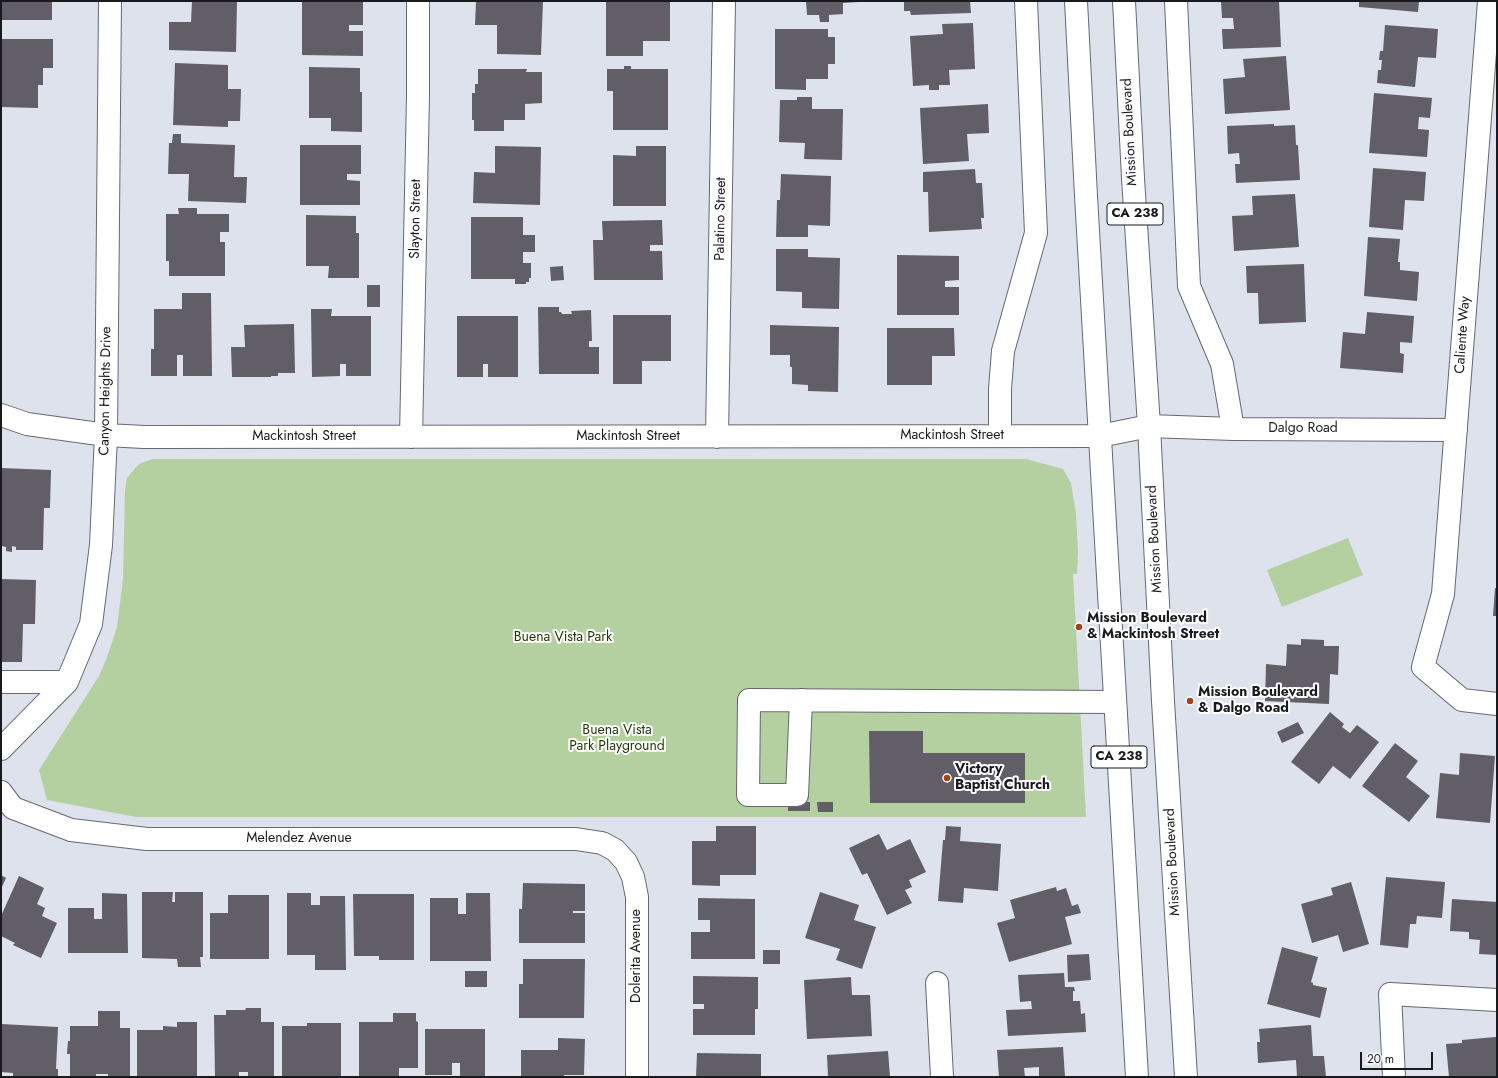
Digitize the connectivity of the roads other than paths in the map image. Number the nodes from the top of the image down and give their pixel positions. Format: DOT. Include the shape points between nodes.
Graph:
graph roads {
  1 [pos="110,1"];
  2 [pos="418,1"];
  3 [pos="724,1"];
  4 [pos="1026,1"];
  5 [pos="1076,1"];
  6 [pos="1124,1"];
  7 [pos="1176,1"];
  8 [pos="1489,1"];
  9 [pos="1,415"];
  10 [pos="1149,426"];
  11 [pos="1233,429"];
  12 [pos="1456,430"];
  13 [pos="106,434"];
  14 [pos="1000,436"];
  15 [pos="1100,436"];
  16 [pos="411,437"];
  17 [pos="717,437"];
  18 [pos="1,682"];
  19 [pos="66,682"];
  20 [pos="800,700"];
  21 [pos="1115,702"];
  22 [pos="1497,704"];
  23 [pos="1,749"];
  24 [pos="1,792"];
  25 [pos="608,846"];
  26 [pos="937,983"];
  27 [pos="1497,1000"];
  28 [pos="637,1077"];
  29 [pos="942,1077"];
  30 [pos="1137,1077"];
  31 [pos="1186,1077"];
  32 [pos="1394,1077"];
  1 -- 13 [label="street, Canyon Heights Drive"];
  2 -- 16 [label="street, Slayton Street"];
  3 -- 17 [label="street, Palatino Street"];
  4 -- 14 [label="street" via="1036,233 1003,351"];
  5 -- 15 [label="street, CA 238"];
  6 -- 10 [label="street, Mission Boulevard / CA 238"];
  7 -- 11 [label="street" via="1189,286 1222,364"];
  8 -- 12 [label="street, Caliente Way"];
  9 -- 13 [label="street, Mackintosh Street" via="27,424"];
  10 -- 11 [label="street, Dalgo Road"];
  10 -- 15 [label="street, Mackintosh Street"];
  10 -- 31 [label="street, Mission Boulevard / CA 238"];
  11 -- 12 [label="street, Dalgo Road"];
  12 -- 22 [label="street, Caliente Way" via="1443,594 1422,667 1462,700"];
  13 -- 16 [label="street, Mackintosh Street"];
  13 -- 19 [label="street, Canyon Heights Drive" via="101,545 91,624"];
  14 -- 15 [label="street, Mackintosh Street"];
  14 -- 17 [label="street, Mackintosh Street"];
  15 -- 21 [label="street, CA 238"];
  16 -- 17 [label="street, Mackintosh Street"];
  18 -- 19 [label="street"];
  19 -- 23 [label="street, Canyon Heights Drive"];
  20 -- 20 [label="street" via="749,700 748,795 797,795"];
  20 -- 21 [label="street"];
  21 -- 30 [label="street, CA 238"];
  24 -- 25 [label="street, Melendez Avenue" via="13,808 70,830 147,839 576,839"];
  25 -- 28 [label="street, Dolerita Avenue" via="626,862 633,877 637,897"];
  26 -- 29 [label="street"];
  27 -- 32 [label="street" via="1390,994"];
}
